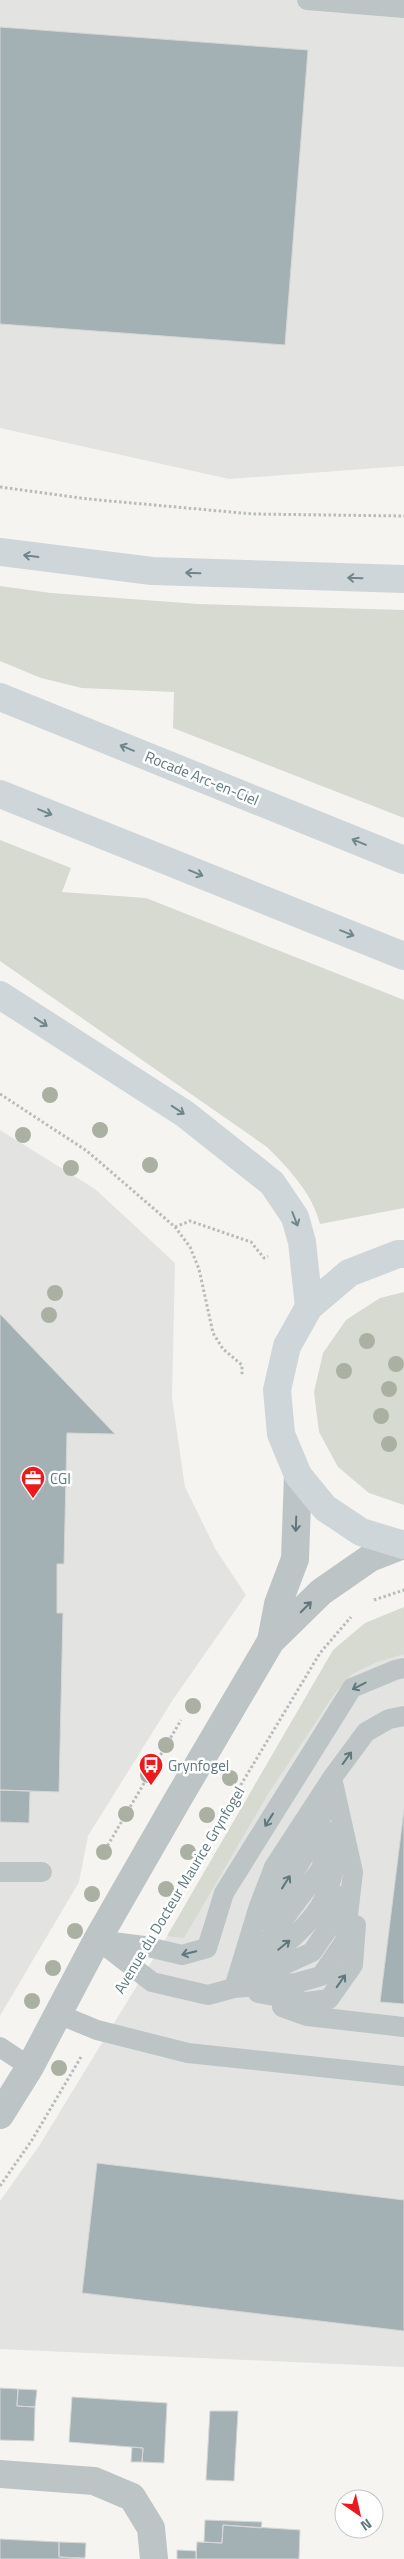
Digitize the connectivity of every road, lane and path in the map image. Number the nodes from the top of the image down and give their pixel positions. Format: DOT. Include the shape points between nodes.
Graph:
graph roads {
  1 [pos="307,0"];
  2 [pos="404,8"];
  3 [pos="0,487"];
  4 [pos="404,516"];
  5 [pos="0,552"];
  6 [pos="404,579"];
  7 [pos="0,697"];
  8 [pos="0,794"];
  9 [pos="404,860"];
  10 [pos="404,956"];
  11 [pos="0,995"];
  12 [pos="0,1094"];
  13 [pos="175,1226"];
  14 [pos="272,1253"];
  15 [pos="404,1254"];
  16 [pos="309,1308"];
  17 [pos="242,1383"];
  18 [pos="298,1475"];
  19 [pos="404,1545"];
  20 [pos="404,1590"];
  21 [pos="369,1602"];
  22 [pos="355,1614"];
  23 [pos="271,1641"];
  24 [pos="404,1668"];
  25 [pos="404,1716"];
  26 [pos="332,1778"];
  27 [pos="0,1872"];
  28 [pos="42,1872"];
  29 [pos="97,1940"];
  30 [pos="144,1946"];
  31 [pos="234,1988"];
  32 [pos="58,2014"];
  33 [pos="404,2027"];
  34 [pos="97,2030"];
  35 [pos="0,2047"];
  36 [pos="30,2067"];
  37 [pos="404,2076"];
  38 [pos="0,2115"];
  39 [pos="0,2186"];
  40 [pos="0,2474"];
  41 [pos="154,2559"];
  1 -- 2 [label="lane"];
  3 -- 4 [label="path" via="88,500 253,514"];
  6 -- 5 [label="main road, one-way" via="152,572"];
  9 -- 7 [label="main road, Rocade Arc-en-Ciel, one-way"];
  8 -- 10 [label="main road, one-way"];
  11 -- 16 [label="main road, one-way" via="185,1114 272,1183 295,1217 305,1259"];
  12 -- 13 [label="path" via="87,1151"];
  13 -- 14 [label="path" via="190,1221 251,1242 264,1258"];
  13 -- 17 [label="path" via="190,1247 199,1269 213,1333 223,1349 242,1365"];
  15 -- 16 [label="main road" via="349,1273"];
  16 -- 18 [label="main road" via="287,1346 277,1390 281,1434"];
  18 -- 19 [label="main road" via="332,1513 361,1532"];
  18 -- 23 [label="street, one-way" via="295,1559 278,1604"];
  23 -- 19 [label="street, one-way" via="321,1592 370,1558"];
  20 -- 21 [label="path"];
  22 -- 30 [label="path, Avenue du Docteur Maurice Grynfogel" via="320,1653"];
  23 -- 29 [label="street"];
  24 -- 30 [label="lane, one-way" via="352,1688 224,1893 208,1948 182,1955"];
  26 -- 25 [label="lane, one-way" via="366,1732 389,1719"];
  31 -- 26 [label="lane, one-way" via="258,1906 274,1867"];
  31 -- 26 [label="lane, one-way" via="321,1869 328,1842"];
  26 -- 31 [label="lane" via="345,1862 336,1917 312,1952"];
  31 -- 26 [label="lane, one-way" via="306,2002 328,1999 353,1965 360,1880"];
  27 -- 28 [label="lane"];
  29 -- 30 [label="lane"];
  29 -- 31 [label="lane" via="152,1982 208,1995"];
  29 -- 32 [label="street"];
  31 -- 33 [label="lane" via="308,2016"];
  32 -- 34 [label="lane"];
  32 -- 36 [label="street"];
  34 -- 37 [label="lane" via="188,2053"];
  34 -- 39 [label="path" via="32,2140"];
  35 -- 36 [label="lane"];
  36 -- 38 [label="street"];
  40 -- 41 [label="street" via="94,2480 132,2497 151,2528"];
}
